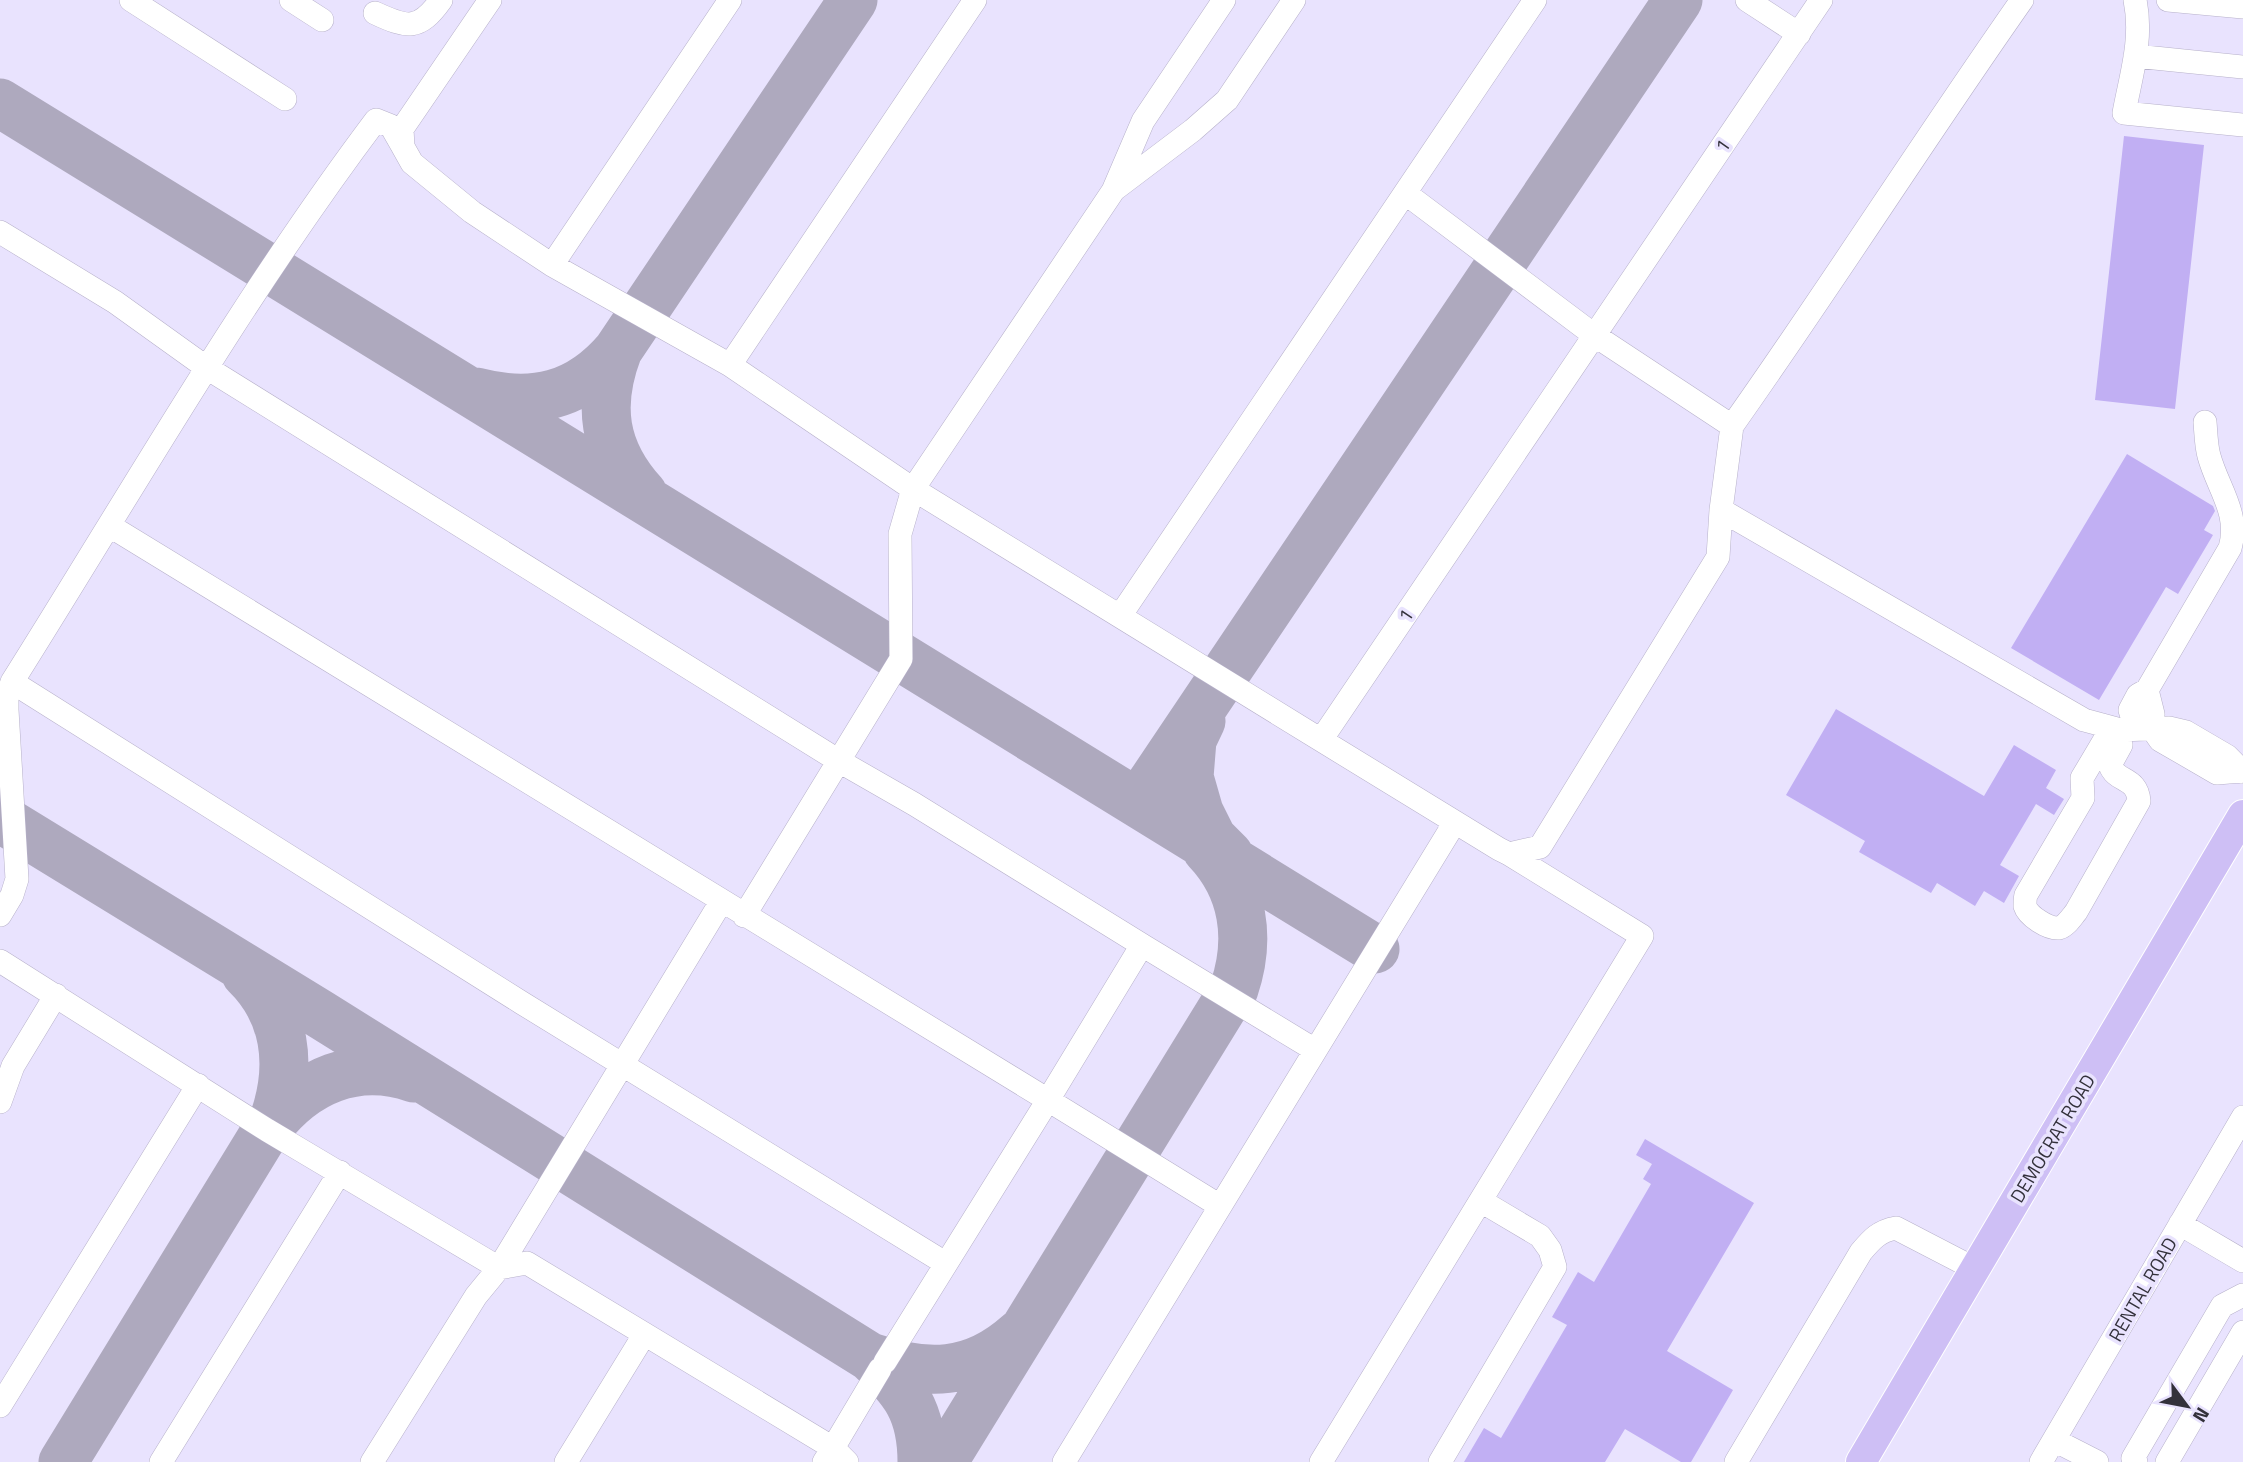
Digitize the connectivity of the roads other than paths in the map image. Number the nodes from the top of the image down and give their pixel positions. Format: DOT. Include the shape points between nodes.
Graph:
graph roads {
  1 [pos="131,0"];
  2 [pos="291,0"];
  3 [pos="441,0"];
  4 [pos="490,0"];
  5 [pos="730,0"];
  6 [pos="975,0"];
  7 [pos="1224,0"];
  8 [pos="1294,0"];
  9 [pos="1535,0"];
  10 [pos="1747,0"];
  11 [pos="1821,0"];
  12 [pos="2135,0"];
  13 [pos="2168,0"];
  14 [pos="2017,1"];
  15 [pos="2243,7"];
  16 [pos="374,13"];
  17 [pos="322,20"];
  18 [pos="1799,34"];
  19 [pos="2135,56"];
  20 [pos="2243,67"];
  21 [pos="285,99"];
  22 [pos="2243,125"];
  23 [pos="403,147"];
  24 [pos="1113,191"];
  25 [pos="1405,193"];
  26 [pos="0,232"];
  27 [pos="552,265"];
  28 [pos="1594,335"];
  29 [pos="730,365"];
  30 [pos="207,368"];
  31 [pos="2205,422"];
  32 [pos="1732,426"];
  33 [pos="912,489"];
  34 [pos="1721,510"];
  35 [pos="110,526"];
  36 [pos="1120,616"];
  37 [pos="12,682"];
  38 [pos="2135,729"];
  39 [pos="1321,740"];
  40 [pos="839,761"];
  41 [pos="2242,771"];
  42 [pos="2243,815"];
  43 [pos="1455,822"];
  44 [pos="1509,854"];
  45 [pos="721,902"];
  46 [pos="0,915"];
  47 [pos="744,916"];
  48 [pos="1142,945"];
  49 [pos="0,961"];
  50 [pos="56,995"];
  51 [pos="1315,1050"];
  52 [pos="623,1063"];
  53 [pos="198,1085"];
  54 [pos="1048,1100"];
  55 [pos="0,1102"];
  56 [pos="2243,1117"];
  57 [pos="340,1172"];
  58 [pos="1481,1201"];
  59 [pos="1220,1206"];
  60 [pos="2180,1224"];
  61 [pos="2243,1261"];
  62 [pos="945,1263"];
  63 [pos="499,1268"];
  64 [pos="1975,1269"];
  65 [pos="2243,1295"];
  66 [pos="2243,1332"];
  67 [pos="644,1335"];
  68 [pos="0,1406"];
  69 [pos="2054,1440"];
  70 [pos="835,1457"];
  71 [pos="161,1462"];
  72 [pos="372,1462"];
  73 [pos="566,1462"];
  74 [pos="1064,1462"];
  75 [pos="1321,1462"];
  76 [pos="1440,1462"];
  77 [pos="1736,1462"];
  78 [pos="1861,1462"];
  79 [pos="2041,1462"];
  80 [pos="2097,1462"];
  81 [pos="2136,1462"];
  82 [pos="2166,1462"];
  1 -- 21 [label="street"];
  2 -- 17 [label="street"];
  3 -- 16 [label="street" via="425,20 414,24 402,25"];
  4 -- 23 [label="street" via="402,129"];
  5 -- 27 [label="street"];
  6 -- 29 [label="street"];
  7 -- 24 [label="street" via="1143,121"];
  8 -- 24 [label="street" via="1227,100"];
  9 -- 25 [label="street"];
  10 -- 18 [label="street"];
  11 -- 18 [label="street, 1"];
  12 -- 19 [label="street" via="2139,25"];
  13 -- 15 [label="street"];
  14 -- 32 [label="street"];
  18 -- 28 [label="street, 1"];
  19 -- 20 [label="street"];
  19 -- 22 [label="street" via="2124,113"];
  23 -- 27 [label="street" via="412,163 472,212"];
  23 -- 30 [label="street" via="391,126 376,120 270,269"];
  24 -- 33 [label="street"];
  25 -- 28 [label="street"];
  25 -- 36 [label="street"];
  26 -- 30 [label="street" via="115,302"];
  27 -- 29 [label="street"];
  28 -- 32 [label="street"];
  28 -- 39 [label="street, 1"];
  29 -- 33 [label="street"];
  30 -- 35 [label="street"];
  30 -- 40 [label="street"];
  31 -- 38 [label="street" via="2209,454 2228,500 2234,535 2147,690 2153,714"];
  32 -- 34 [label="street"];
  33 -- 36 [label="street"];
  33 -- 40 [label="street" via="900,534 901,659"];
  34 -- 38 [label="street" via="2084,720"];
  34 -- 44 [label="street" via="1718,557 1541,846"];
  35 -- 37 [label="street"];
  35 -- 45 [label="street"];
  36 -- 39 [label="street"];
  37 -- 46 [label="street" via="7,710 17,878"];
  37 -- 52 [label="street"];
  38 -- 38 [label="street" via="2107,736 2082,778 2083,797 2026,895 2029,914 2051,927 2059,928 2076,912 2138,801 2134,785 2110,765"];
  38 -- 41 [label="street" via="2217,773"];
  39 -- 43 [label="street"];
  40 -- 47 [label="street"];
  40 -- 48 [label="street"];
  42 -- 64 [label="main road, DEMOCRAT ROAD"];
  43 -- 44 [label="street"];
  43 -- 51 [label="street"];
  44 -- 58 [label="street" via="1642,936"];
  45 -- 47 [label="street"];
  45 -- 52 [label="street"];
  47 -- 54 [label="street"];
  48 -- 51 [label="street"];
  48 -- 54 [label="street"];
  49 -- 50 [label="street"];
  50 -- 53 [label="street"];
  50 -- 55 [label="street" via="13,1066"];
  51 -- 59 [label="street"];
  52 -- 62 [label="street"];
  52 -- 63 [label="street"];
  53 -- 57 [label="street"];
  53 -- 68 [label="street"];
  54 -- 59 [label="street"];
  54 -- 62 [label="street"];
  56 -- 60 [label="street, RENTAL ROAD"];
  57 -- 63 [label="street"];
  57 -- 71 [label="street"];
  58 -- 75 [label="street"];
  58 -- 76 [label="street" via="1540,1236 1555,1267"];
  59 -- 74 [label="street"];
  60 -- 61 [label="street"];
  60 -- 69 [label="street, RENTAL ROAD"];
  62 -- 70 [label="street"];
  63 -- 67 [label="street" via="527,1263"];
  63 -- 72 [label="street" via="476,1296"];
  64 -- 77 [label="street" via="1896,1228 1874,1236"];
  64 -- 78 [label="main road, DEMOCRAT ROAD"];
  65 -- 81 [label="street" via="2222,1306 2133,1458"];
  66 -- 82 [label="street"];
  67 -- 70 [label="street"];
  67 -- 73 [label="street"];
  69 -- 79 [label="street, RENTAL ROAD"];
  69 -- 80 [label="street"];
}
